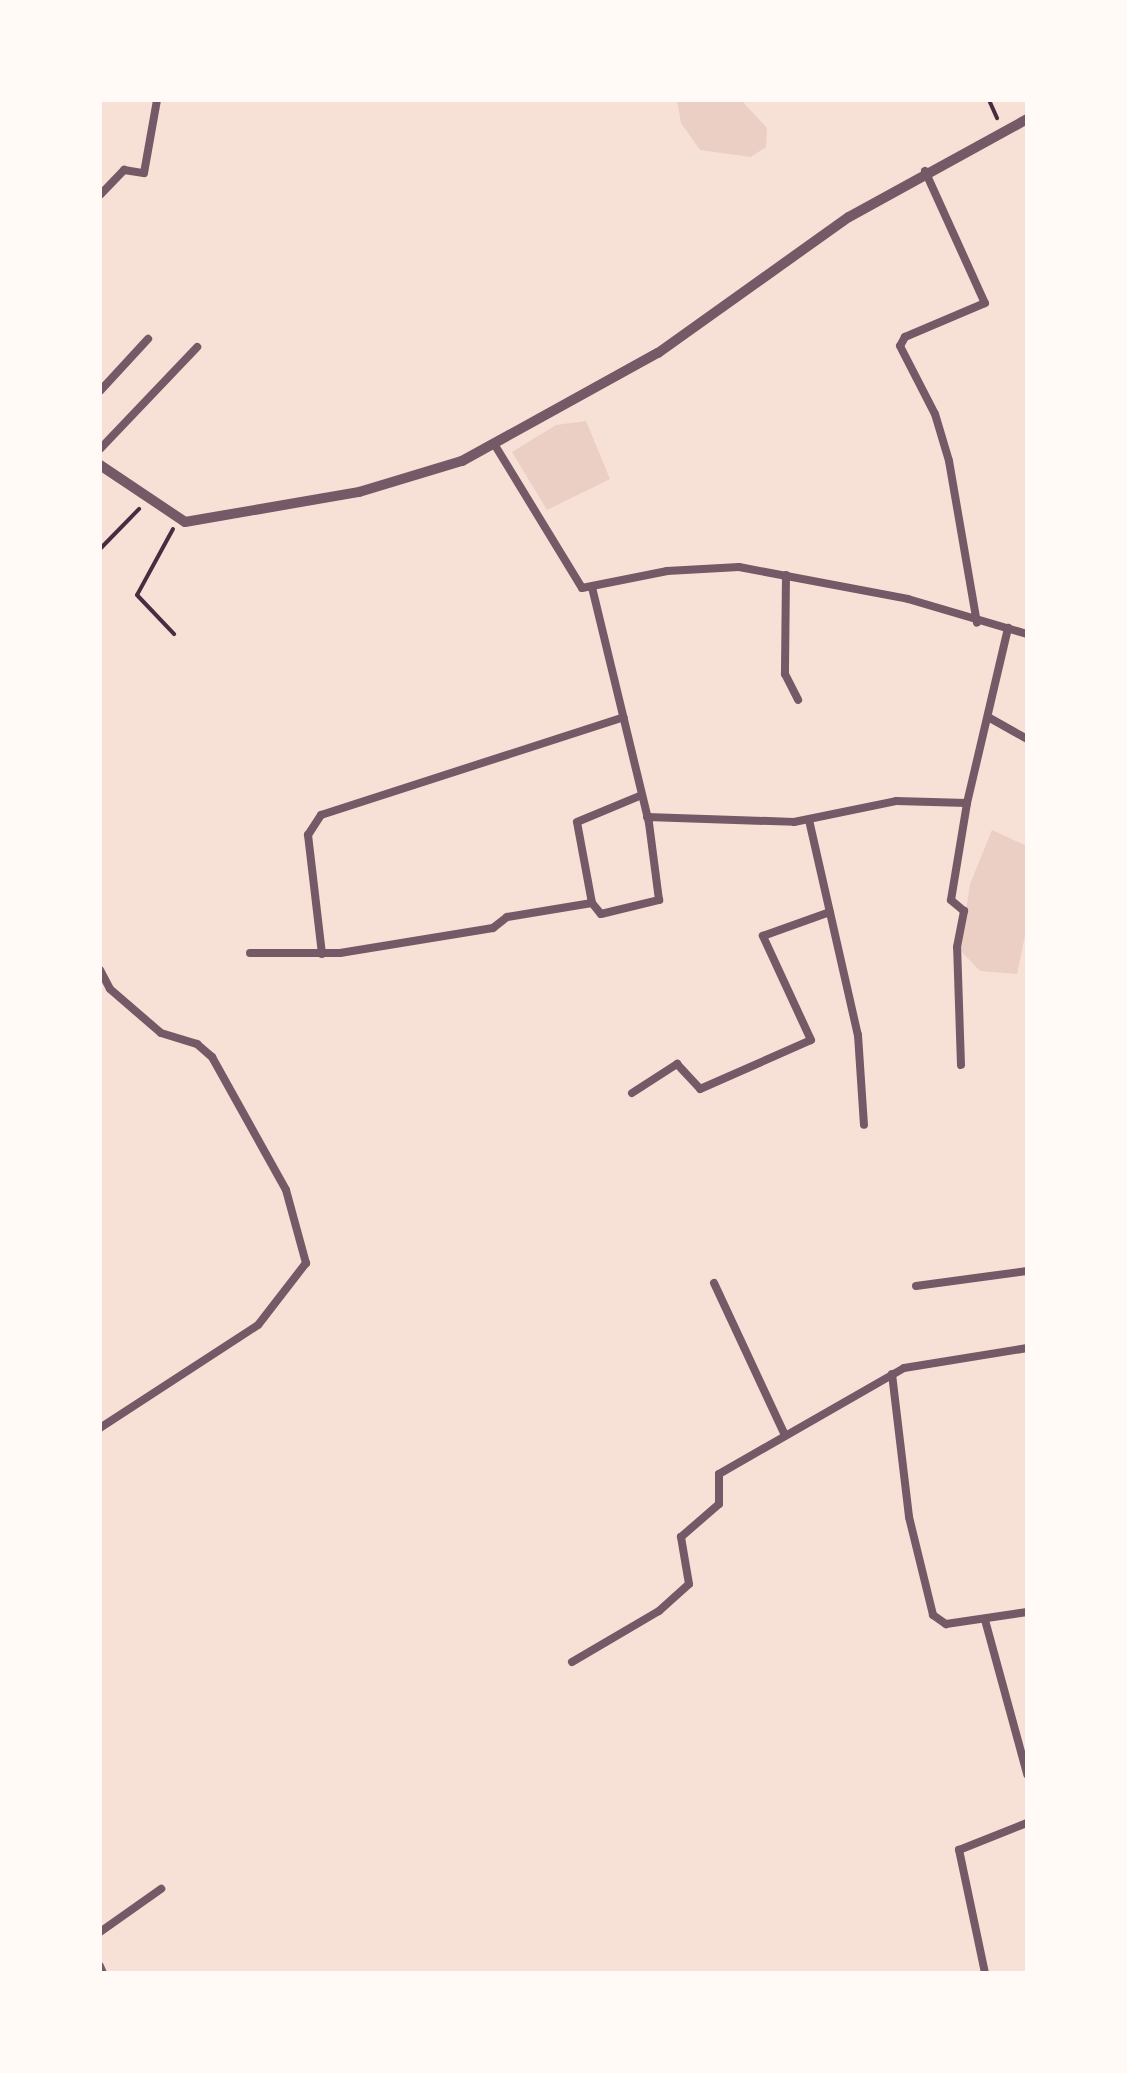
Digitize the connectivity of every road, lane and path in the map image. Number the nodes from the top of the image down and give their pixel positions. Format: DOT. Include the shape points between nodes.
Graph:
graph roads {
  1 [pos="157,100"];
  2 [pos="989,100"];
  3 [pos="1027,119"];
  4 [pos="1003,130"];
  5 [pos="925,171"];
  6 [pos="100,195"];
  7 [pos="148,339"];
  8 [pos="196,346"];
  9 [pos="100,390"];
  10 [pos="496,447"];
  11 [pos="100,449"];
  12 [pos="100,465"];
  13 [pos="147,501"];
  14 [pos="178,521"];
  15 [pos="100,549"];
  16 [pos="786,575"];
  17 [pos="592,588"];
  18 [pos="977,623"];
  19 [pos="1008,628"];
  20 [pos="174,634"];
  21 [pos="1027,634"];
  22 [pos="798,700"];
  23 [pos="624,717"];
  24 [pos="988,718"];
  25 [pos="1027,739"];
  26 [pos="642,795"];
  27 [pos="967,803"];
  28 [pos="647,817"];
  29 [pos="809,820"];
  30 [pos="592,903"];
  31 [pos="830,912"];
  32 [pos="250,953"];
  33 [pos="322,954"];
  34 [pos="101,975"];
  35 [pos="961,1064"];
  36 [pos="632,1094"];
  37 [pos="864,1125"];
  38 [pos="1027,1271"];
  39 [pos="714,1283"];
  40 [pos="916,1286"];
  41 [pos="1027,1348"];
  42 [pos="892,1374"];
  43 [pos="100,1428"];
  44 [pos="785,1434"];
  45 [pos="1027,1612"];
  46 [pos="985,1620"];
  47 [pos="572,1662"];
  48 [pos="1027,1774"];
  49 [pos="1027,1823"];
  50 [pos="160,1889"];
  51 [pos="100,1932"];
  52 [pos="100,1966"];
  53 [pos="103,1973"];
  54 [pos="985,1973"];
  1 -- 6 [label="street" via="144,173 124,170"];
  2 -- 4 [label="path"];
  3 -- 4 [label="street"];
  4 -- 5 [label="street"];
  5 -- 10 [label="street" via="658,353"];
  5 -- 18 [label="street" via="985,303 904,338 900,346 950,461"];
  7 -- 9 [label="street"];
  8 -- 11 [label="street"];
  10 -- 14 [label="street" via="358,492"];
  10 -- 17 [label="street" via="571,576"];
  12 -- 13 [label="street"];
  13 -- 14 [label="street"];
  13 -- 15 [label="path"];
  14 -- 20 [label="path" via="137,595"];
  16 -- 17 [label="street" via="739,567 686,570"];
  16 -- 18 [label="street" via="908,599"];
  16 -- 22 [label="street" via="786,674"];
  17 -- 23 [label="street"];
  18 -- 19 [label="street"];
  19 -- 21 [label="street"];
  19 -- 24 [label="street"];
  23 -- 26 [label="street"];
  23 -- 33 [label="street" via="321,814 308,835 308,850"];
  24 -- 25 [label="street"];
  24 -- 27 [label="street"];
  26 -- 28 [label="street"];
  26 -- 30 [label="street" via="577,822"];
  27 -- 29 [label="street" via="896,800"];
  27 -- 35 [label="street" via="952,900 964,911 957,947"];
  28 -- 29 [label="street"];
  28 -- 30 [label="street" via="662,897 600,914"];
  29 -- 31 [label="street"];
  30 -- 33 [label="street" via="507,917 493,928"];
  31 -- 36 [label="street" via="763,936 811,1040 700,1089 677,1064"];
  31 -- 37 [label="street" via="858,1035"];
  32 -- 33 [label="street"];
  34 -- 43 [label="street" via="161,1033 212,1056 286,1190 306,1263 258,1324"];
  38 -- 40 [label="street"];
  39 -- 44 [label="street"];
  41 -- 42 [label="street" via="938,1358"];
  42 -- 44 [label="street"];
  42 -- 46 [label="street" via="909,1517 933,1615 946,1624"];
  44 -- 47 [label="street" via="719,1474 719,1504 681,1537 691,1575 684,1590"];
  45 -- 46 [label="street"];
  46 -- 48 [label="street"];
  49 -- 54 [label="street" via="958,1850"];
  50 -- 51 [label="street"];
  52 -- 53 [label="street"];
}
